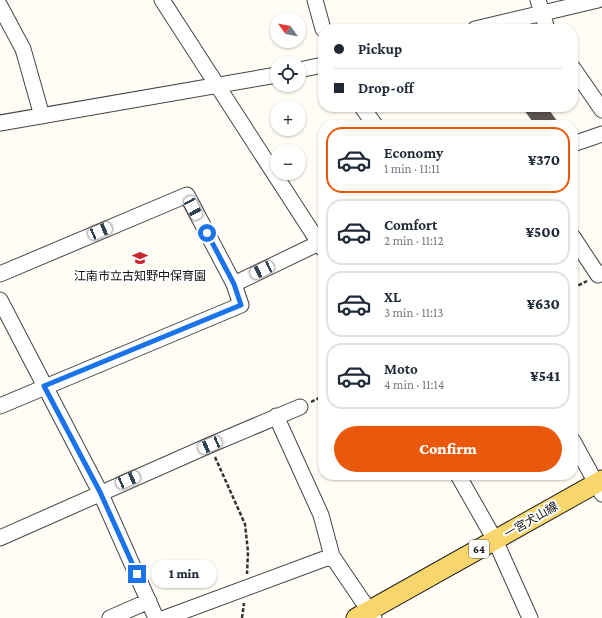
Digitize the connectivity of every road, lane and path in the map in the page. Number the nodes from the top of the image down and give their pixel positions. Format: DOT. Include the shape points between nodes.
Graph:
graph roads {
  1 [pos="162,0"];
  2 [pos="315,0"];
  3 [pos="598,0"];
  4 [pos="0,6"];
  5 [pos="540,6"];
  6 [pos="322,24"];
  7 [pos="489,24"];
  8 [pos="545,24"];
  9 [pos="318,66"];
  10 [pos="306,69"];
  11 [pos="270,75"];
  12 [pos="578,75"];
  13 [pos="219,86"];
  14 [pos="602,110"];
  15 [pos="42,116"];
  16 [pos="0,123"];
  17 [pos="602,134"];
  18 [pos="578,142"];
  19 [pos="318,241"];
  20 [pos="578,245"];
  21 [pos="318,247"];
  22 [pos="602,273"];
  23 [pos="0,274"];
  24 [pos="234,284"];
  25 [pos="0,300"];
  26 [pos="44,386"];
  27 [pos="0,406"];
  28 [pos="300,407"];
  29 [pos="276,416"];
  30 [pos="210,445"];
  31 [pos="578,449"];
  32 [pos="461,480"];
  33 [pos="600,486"];
  34 [pos="100,492"];
  35 [pos="0,538"];
  36 [pos="495,540"];
  37 [pos="332,556"];
  38 [pos="247,588"];
  39 [pos="149,601"];
  40 [pos="366,616"];
  41 [pos="110,618"];
  42 [pos="156,618"];
  43 [pos="165,618"];
  44 [pos="242,618"];
  45 [pos="530,618"];
  1 -- 13 [label="street"];
  2 -- 6 [label="street"];
  3 -- 5 [label="street"];
  4 -- 15 [label="street" via="24,49"];
  5 -- 7 [label="street"];
  5 -- 8 [label="street"];
  9 -- 10 [label="street"];
  11 -- 13 [label="street"];
  12 -- 14 [label="street"];
  13 -- 15 [label="street"];
  13 -- 19 [label="street"];
  15 -- 16 [label="street"];
  17 -- 18 [label="street"];
  20 -- 22 [label="street" via="598,275"];
  21 -- 24 [label="street"];
  23 -- 24 [label="street" via="187,195"];
  24 -- 26 [label="street" via="241,305"];
  25 -- 26 [label="street"];
  26 -- 27 [label="street"];
  26 -- 34 [label="street"];
  28 -- 29 [label="street"];
  29 -- 30 [label="street"];
  29 -- 37 [label="street" via="321,515"];
  30 -- 34 [label="street"];
  30 -- 38 [label="path" via="244,524 248,552"];
  31 -- 33 [label="street"];
  32 -- 36 [label="street"];
  33 -- 36 [label="main road, 一宮犬山線 / 64"];
  34 -- 35 [label="street"];
  34 -- 39 [label="street"];
  36 -- 40 [label="main road, 一宮犬山線 / 64"];
  36 -- 45 [label="street"];
  37 -- 38 [label="street"];
  37 -- 40 [label="street"];
  38 -- 43 [label="street"];
  38 -- 44 [label="path"];
  39 -- 41 [label="street"];
  39 -- 42 [label="street"];
}
